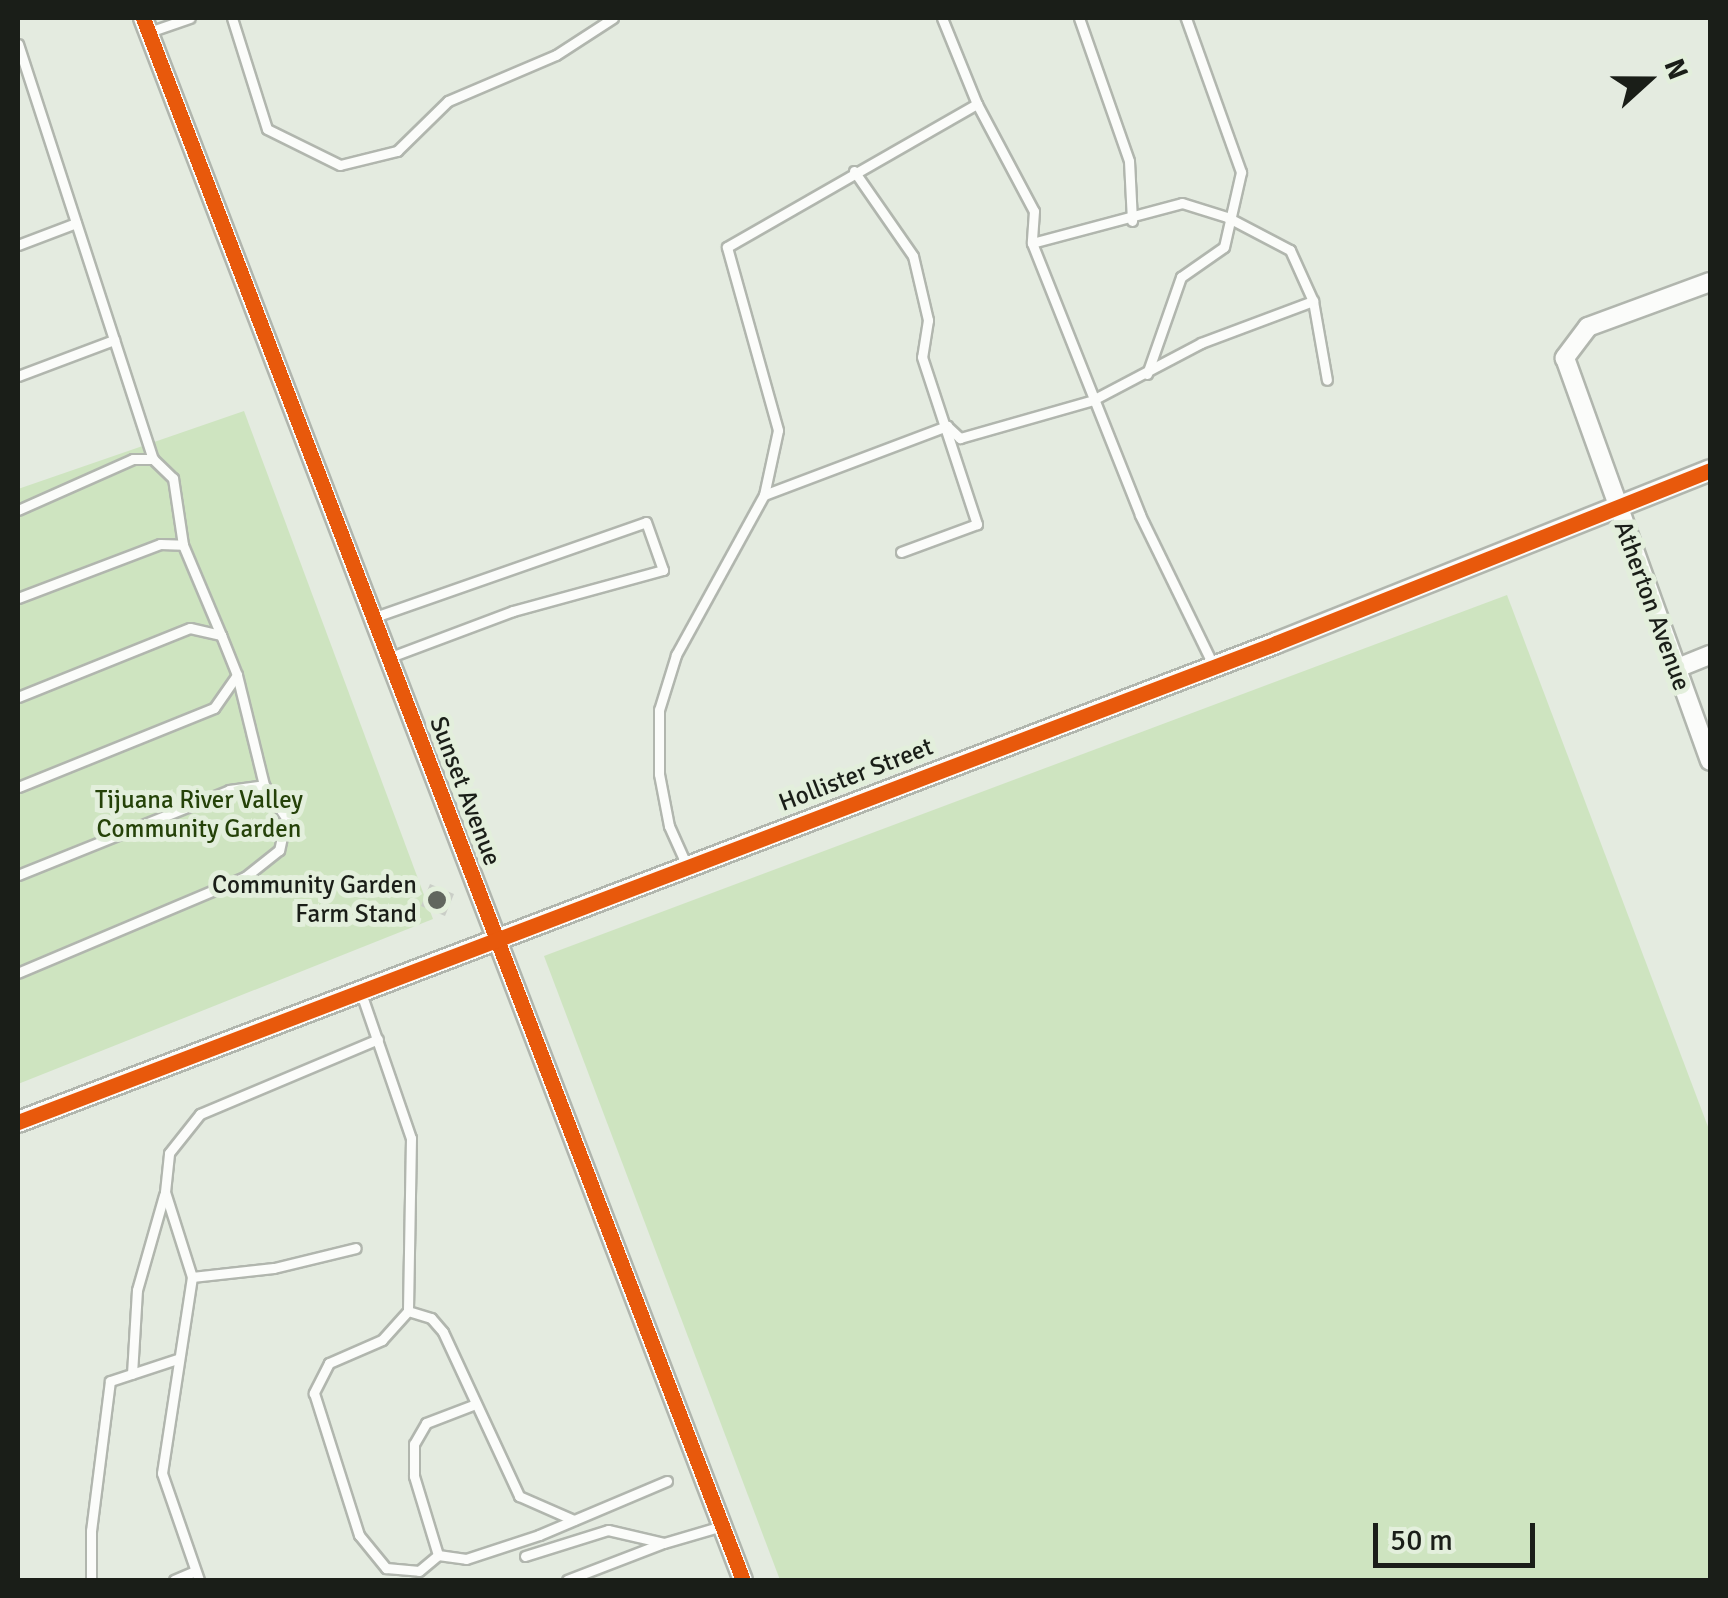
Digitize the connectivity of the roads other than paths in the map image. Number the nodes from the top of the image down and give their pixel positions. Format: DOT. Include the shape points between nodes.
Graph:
graph roads {
  1 [pos="190,18"];
  2 [pos="232,18"];
  3 [pos="613,18"];
  4 [pos="942,18"];
  5 [pos="1079,18"];
  6 [pos="1186,18"];
  7 [pos="146,25"];
  8 [pos="18,44"];
  9 [pos="977,104"];
  10 [pos="854,171"];
  11 [pos="1227,217"];
  12 [pos="1132,221"];
  13 [pos="76,223"];
  14 [pos="1032,243"];
  15 [pos="18,244"];
  16 [pos="1710,282"];
  17 [pos="1313,301"];
  18 [pos="114,340"];
  19 [pos="1147,374"];
  20 [pos="18,376"];
  21 [pos="1327,380"];
  22 [pos="1093,400"];
  23 [pos="947,426"];
  24 [pos="153,459"];
  25 [pos="1710,470"];
  26 [pos="764,495"];
  27 [pos="1616,507"];
  28 [pos="18,510"];
  29 [pos="184,545"];
  30 [pos="901,552"];
  31 [pos="18,598"];
  32 [pos="372,618"];
  33 [pos="221,636"];
  34 [pos="1710,655"];
  35 [pos="388,658"];
  36 [pos="1214,666"];
  37 [pos="1675,668"];
  38 [pos="237,675"];
  39 [pos="18,697"];
  40 [pos="1710,761"];
  41 [pos="264,785"];
  42 [pos="18,788"];
  43 [pos="687,866"];
  44 [pos="18,875"];
  45 [pos="495,939"];
  46 [pos="18,973"];
  47 [pos="360,990"];
  48 [pos="378,1040"];
  49 [pos="18,1122"];
  50 [pos="164,1192"];
  51 [pos="356,1248"];
  52 [pos="192,1276"];
  53 [pos="408,1311"];
  54 [pos="177,1360"];
  55 [pos="132,1374"];
  56 [pos="473,1405"];
  57 [pos="668,1482"];
  58 [pos="574,1520"];
  59 [pos="722,1526"];
  60 [pos="664,1543"];
  61 [pos="438,1556"];
  62 [pos="525,1556"];
  63 [pos="197,1576"];
  64 [pos="92,1580"];
  65 [pos="174,1580"];
  66 [pos="567,1580"];
  67 [pos="744,1580"];
  1 -- 7 [label="lane"];
  2 -- 3 [label="lane" via="268,130 340,164 397,151 448,101 556,55"];
  4 -- 9 [label="lane"];
  5 -- 12 [label="lane" via="1129,162"];
  6 -- 11 [label="lane" via="1241,172"];
  7 -- 32 [label="street, Sunset Avenue"];
  8 -- 13 [label="lane"];
  9 -- 10 [label="lane"];
  9 -- 14 [label="lane" via="1034,212"];
  10 -- 23 [label="lane" via="913,256 928,320 922,356"];
  10 -- 26 [label="lane" via="727,247 778,430"];
  11 -- 12 [label="lane" via="1182,203"];
  11 -- 17 [label="lane" via="1290,250"];
  11 -- 19 [label="lane" via="1224,247 1181,277"];
  12 -- 14 [label="lane"];
  13 -- 15 [label="lane"];
  13 -- 18 [label="lane"];
  14 -- 22 [label="lane"];
  16 -- 27 [label="street, Atherton Avenue" via="1588,326 1570,344 1567,375"];
  17 -- 19 [label="lane" via="1201,343"];
  17 -- 21 [label="lane"];
  18 -- 20 [label="lane"];
  18 -- 24 [label="lane"];
  19 -- 22 [label="lane"];
  22 -- 23 [label="lane" via="960,438"];
  22 -- 36 [label="lane"];
  23 -- 26 [label="lane"];
  23 -- 30 [label="lane" via="976,524"];
  24 -- 28 [label="lane" via="134,459"];
  24 -- 29 [label="lane" via="172,478"];
  25 -- 27 [label="street, Hollister Street"];
  26 -- 43 [label="lane" via="676,654 659,710 659,774 669,826"];
  27 -- 36 [label="street, Hollister Street"];
  27 -- 37 [label="street, Atherton Avenue"];
  29 -- 31 [label="lane" via="160,544"];
  29 -- 33 [label="lane"];
  32 -- 35 [label="street, Sunset Avenue"];
  32 -- 35 [label="lane" via="646,522 663,570 513,611"];
  33 -- 38 [label="lane"];
  33 -- 39 [label="lane" via="190,628"];
  34 -- 37 [label="street"];
  35 -- 45 [label="street, Sunset Avenue"];
  36 -- 43 [label="street, Hollister Street"];
  37 -- 40 [label="street, Atherton Avenue"];
  38 -- 41 [label="lane"];
  38 -- 42 [label="lane" via="214,708"];
  41 -- 44 [label="lane" via="229,790"];
  41 -- 46 [label="lane" via="286,818 279,850 245,877"];
  43 -- 45 [label="street, Hollister Street"];
  45 -- 47 [label="street, Hollister Street"];
  45 -- 59 [label="street, Sunset Avenue"];
  47 -- 48 [label="lane"];
  47 -- 49 [label="street, Hollister Street"];
  48 -- 50 [label="lane" via="200,1114 169,1153"];
  48 -- 53 [label="lane" via="411,1138"];
  50 -- 52 [label="lane"];
  50 -- 55 [label="lane" via="137,1290"];
  51 -- 52 [label="lane" via="274,1268"];
  52 -- 54 [label="lane"];
  53 -- 56 [label="lane" via="431,1318 443,1332"];
  53 -- 61 [label="lane" via="382,1340 330,1363 314,1393 371,1556 408,1572"];
  54 -- 55 [label="lane"];
  54 -- 63 [label="lane" via="162,1473"];
  55 -- 64 [label="lane" via="110,1381 91,1531"];
  56 -- 58 [label="lane" via="520,1496"];
  56 -- 61 [label="lane" via="426,1423 414,1444 414,1476"];
  57 -- 58 [label="lane"];
  58 -- 61 [label="lane" via="466,1559"];
  59 -- 60 [label="lane"];
  59 -- 67 [label="street, Sunset Avenue"];
  60 -- 62 [label="lane" via="608,1530"];
  60 -- 66 [label="lane"];
  63 -- 65 [label="lane"];
}
